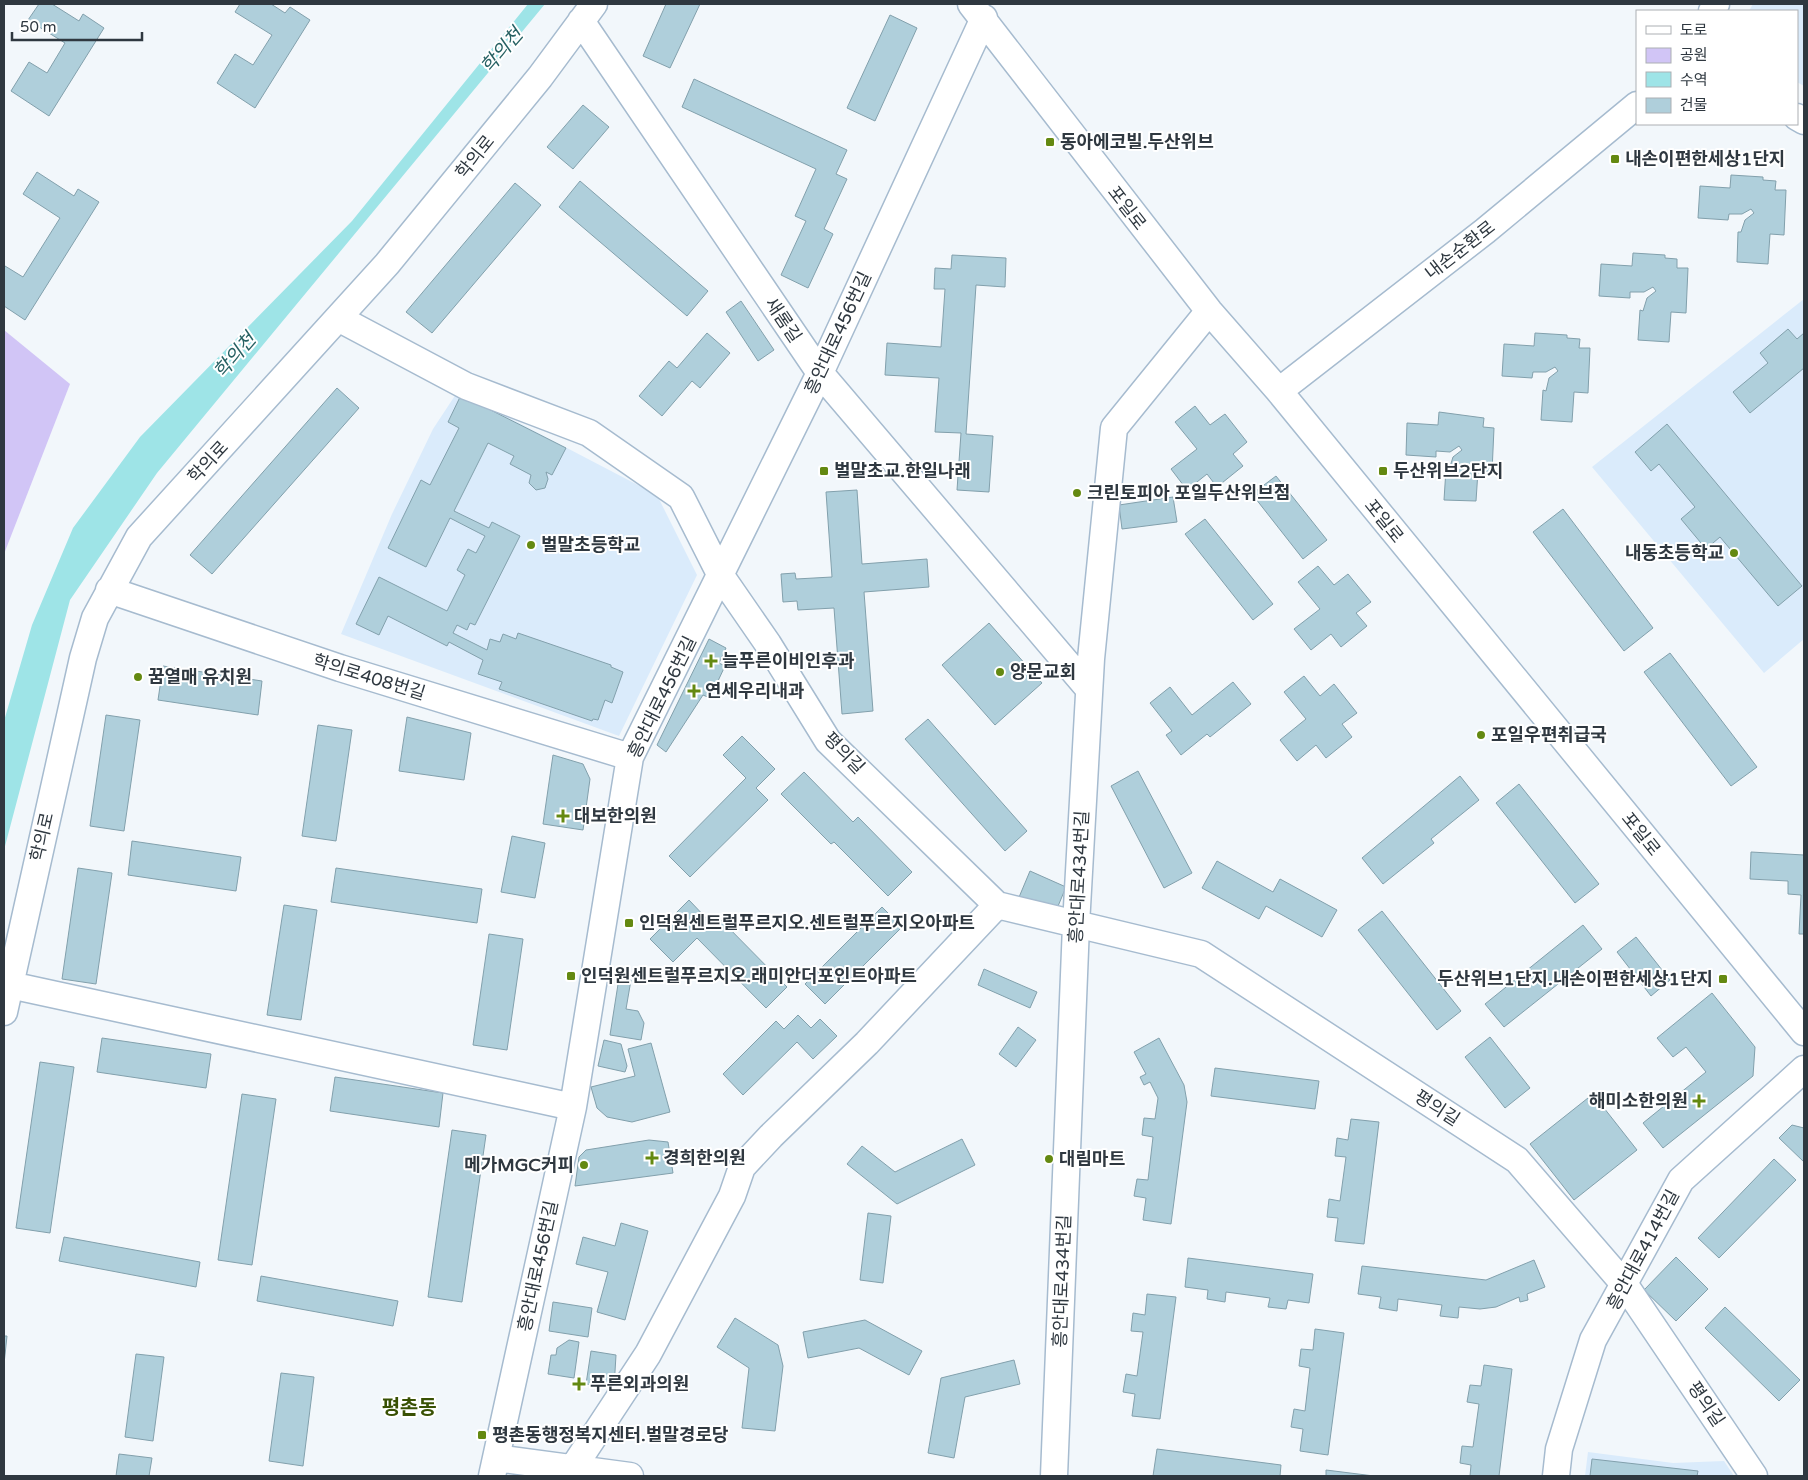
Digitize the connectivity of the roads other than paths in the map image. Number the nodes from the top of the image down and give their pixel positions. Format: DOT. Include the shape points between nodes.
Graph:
graph roads {
  1 [pos="978,11"];
  2 [pos="587,13"];
  3 [pos="1636,107"];
  4 [pos="1209,311"];
  5 [pos="338,318"];
  6 [pos="820,373"];
  7 [pos="1279,391"];
  8 [pos="721,576"];
  9 [pos="109,590"];
  10 [pos="1090,689"];
  11 [pos="630,757"];
  12 [pos="997,905"];
  13 [pos="1076,925"];
  14 [pos="10,985"];
  15 [pos="4,1012"];
  16 [pos="1804,1032"];
  17 [pos="1804,1069"];
  18 [pos="573,1107"];
  19 [pos="1625,1285"];
  20 [pos="494,1467"];
  21 [pos="573,1468"];
  22 [pos="630,1476"];
  23 [pos="1054,1476"];
  24 [pos="1556,1476"];
  25 [pos="1754,1476"];
  1 -- 4 [label="street, 포일로"];
  1 -- 6 [label="street, 흥안대로456번길"];
  2 -- 5 [label="street, 학의로" via="497,130"];
  2 -- 6 [label="street, 새롬길"];
  3 -- 7 [label="street, 내손순환로" via="1485,231"];
  4 -- 7 [label="street, 포일로"];
  4 -- 10 [label="street, 흥안대로434번길" via="1114,428"];
  5 -- 8 [label="street, 평의길" via="466,386 589,433 681,497"];
  5 -- 9 [label="street, 학의로" via="139,537"];
  6 -- 8 [label="street, 흥안대로456번길"];
  6 -- 10 [label="street, 새롬길"];
  7 -- 16 [label="street, 포일로"];
  8 -- 11 [label="street, 흥안대로456번길"];
  8 -- 12 [label="street, 평의길" via="768,644 828,742"];
  9 -- 11 [label="street, 학의로408번길" via="340,668"];
  9 -- 14 [label="street, 학의로" via="95,618 84,658"];
  10 -- 13 [label="street, 흥안대로434번길"];
  11 -- 18 [label="street, 흥안대로456번길"];
  12 -- 13 [label="street, 평의길"];
  12 -- 21 [label="street" via="866,1044 742,1167 732,1196 648,1354"];
  13 -- 19 [label="street, 평의길" via="1201,954 1517,1160"];
  13 -- 23 [label="street, 흥안대로434번길"];
  14 -- 15 [label="street, 학의로"];
  14 -- 18 [label="street"];
  17 -- 19 [label="street, 흥안대로414번길" via="1681,1180"];
  18 -- 20 [label="street, 흥안대로456번길"];
  19 -- 24 [label="street, 흥안대로414번길" via="1593,1340 1559,1449"];
  19 -- 25 [label="street, 평의길"];
  20 -- 21 [label="street, 흥안대로456번길"];
  21 -- 22 [label="street"];
}
